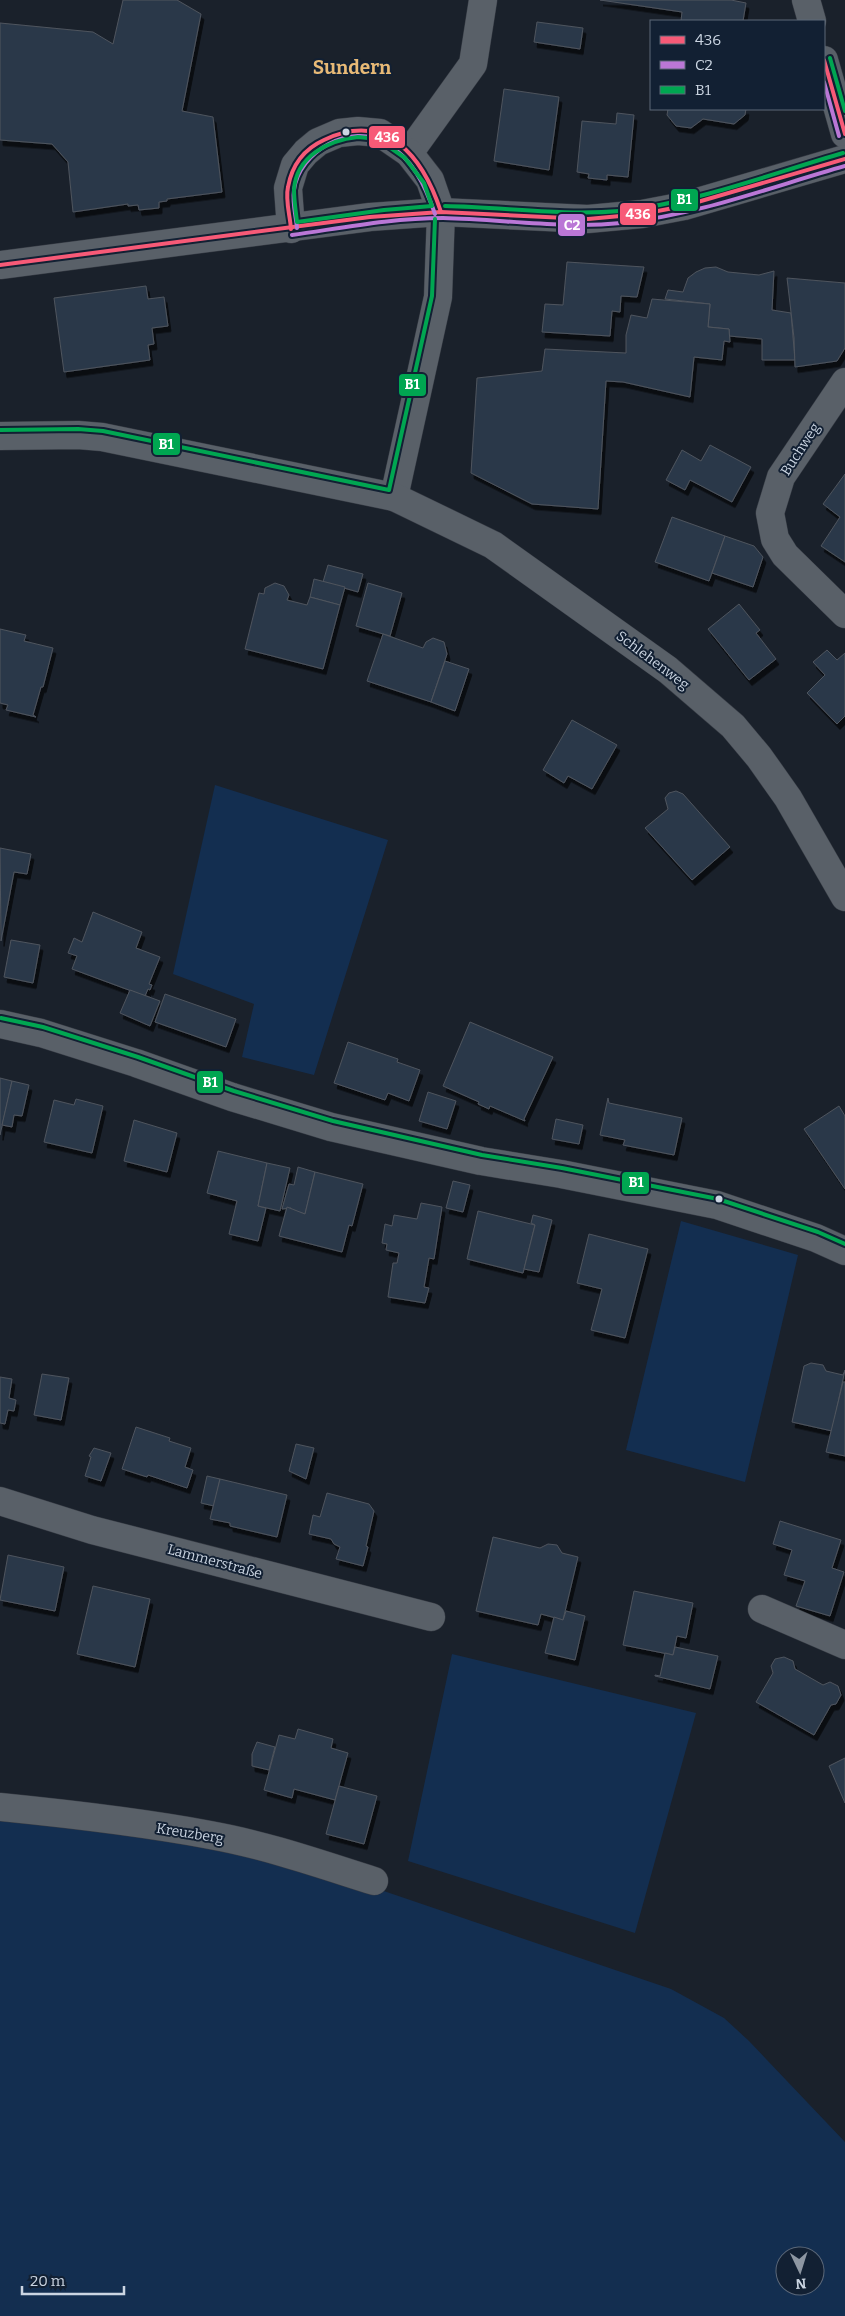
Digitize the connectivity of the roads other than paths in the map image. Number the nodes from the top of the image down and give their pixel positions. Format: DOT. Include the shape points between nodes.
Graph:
graph roads {
  1 [pos="483,0"];
  2 [pos="806,0"];
  3 [pos="812,20"];
  4 [pos="825,64"];
  5 [pos="845,134"];
  6 [pos="409,153"];
  7 [pos="845,159"];
  8 [pos="441,212"];
  9 [pos="291,229"];
  10 [pos="0,265"];
  11 [pos="845,382"];
  12 [pos="0,436"];
  13 [pos="394,497"];
  14 [pos="845,614"];
  15 [pos="845,896"];
  16 [pos="0,1024"];
  17 [pos="845,1251"];
  18 [pos="0,1501"];
  19 [pos="762,1609"];
  20 [pos="431,1617"];
  21 [pos="845,1645"];
  22 [pos="0,1807"];
  23 [pos="374,1881"];
  1 -- 6 [label="street" via="474,64"];
  2 -- 3 [label="street"];
  4 -- 5 [label="street"];
  6 -- 8 [label="street" via="430,180"];
  6 -- 9 [label="street" via="380,133 358,131 318,142 295,165 288,188"];
  7 -- 8 [label="street" via="684,206 642,214 588,219"];
  8 -- 9 [label="street" via="370,217"];
  8 -- 13 [label="street" via="438,297"];
  9 -- 10 [label="street"];
  11 -- 14 [label="street, Buchweg" via="781,477 770,513 775,539 785,555"];
  12 -- 13 [label="street" via="102,437"];
  13 -- 15 [label="street, Schlehenweg" via="493,545 701,696 733,726 759,757 793,806"];
  16 -- 17 [label="street" via="136,1063 331,1127 481,1161 717,1205"];
  18 -- 20 [label="street, Lammerstraße" via="84,1528"];
  19 -- 21 [label="street"];
  22 -- 23 [label="street, Kreuzberg" via="210,1835 273,1850"];
}
